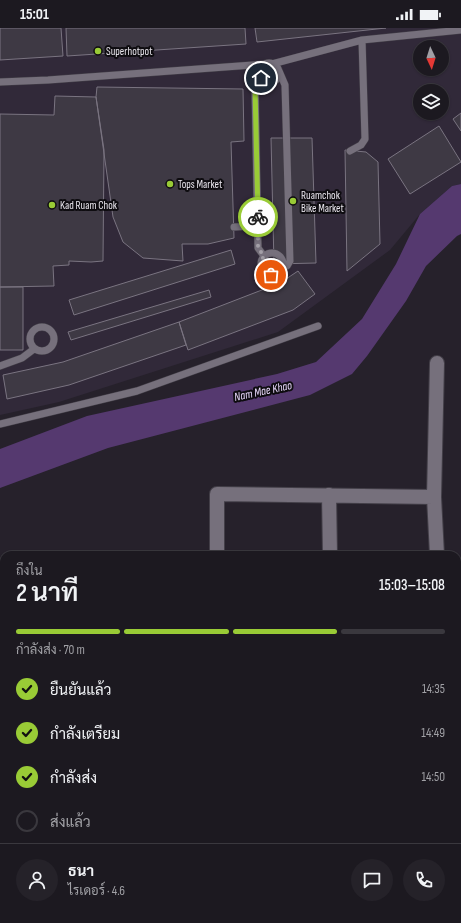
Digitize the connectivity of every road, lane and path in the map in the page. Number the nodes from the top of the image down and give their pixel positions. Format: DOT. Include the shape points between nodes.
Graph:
graph roads {
  1 [pos="461,30"];
  2 [pos="362,40"];
  3 [pos="269,64"];
  4 [pos="279,72"];
  5 [pos="260,75"];
  6 [pos="0,82"];
  7 [pos="350,151"];
  8 [pos="258,226"];
  9 [pos="234,227"];
  10 [pos="264,256"];
  11 [pos="282,268"];
  12 [pos="318,326"];
  13 [pos="34,349"];
  14 [pos="437,364"];
  15 [pos="0,366"];
  16 [pos="0,424"];
  17 [pos="329,495"];
  18 [pos="434,497"];
  19 [pos="217,551"];
  20 [pos="330,551"];
  21 [pos="438,551"];
  1 -- 2 [label="lane"];
  2 -- 3 [label="lane"];
  2 -- 7 [label="lane" via="365,139 361,145"];
  3 -- 4 [label="lane" via="276,66"];
  3 -- 5 [label="lane" via="261,68"];
  3 -- 6 [label="lane"];
  4 -- 5 [label="lane" via="278,78 271,83 264,81"];
  4 -- 11 [label="lane" via="285,86 290,261"];
  5 -- 8 [label="lane" via="255,87"];
  8 -- 9 [label="lane"];
  8 -- 10 [label="lane" via="258,248"];
  10 -- 11 [label="lane" via="277,255 282,260"];
  10 -- 11 [label="lane" via="261,266 268,274 275,274"];
  12 -- 16 [label="lane" via="137,391"];
  13 -- 15 [label="lane" via="22,358"];
  14 -- 18 [label="street"];
  17 -- 18 [label="street"];
  17 -- 19 [label="street" via="217,494"];
  17 -- 20 [label="street"];
  18 -- 21 [label="street"];
}
